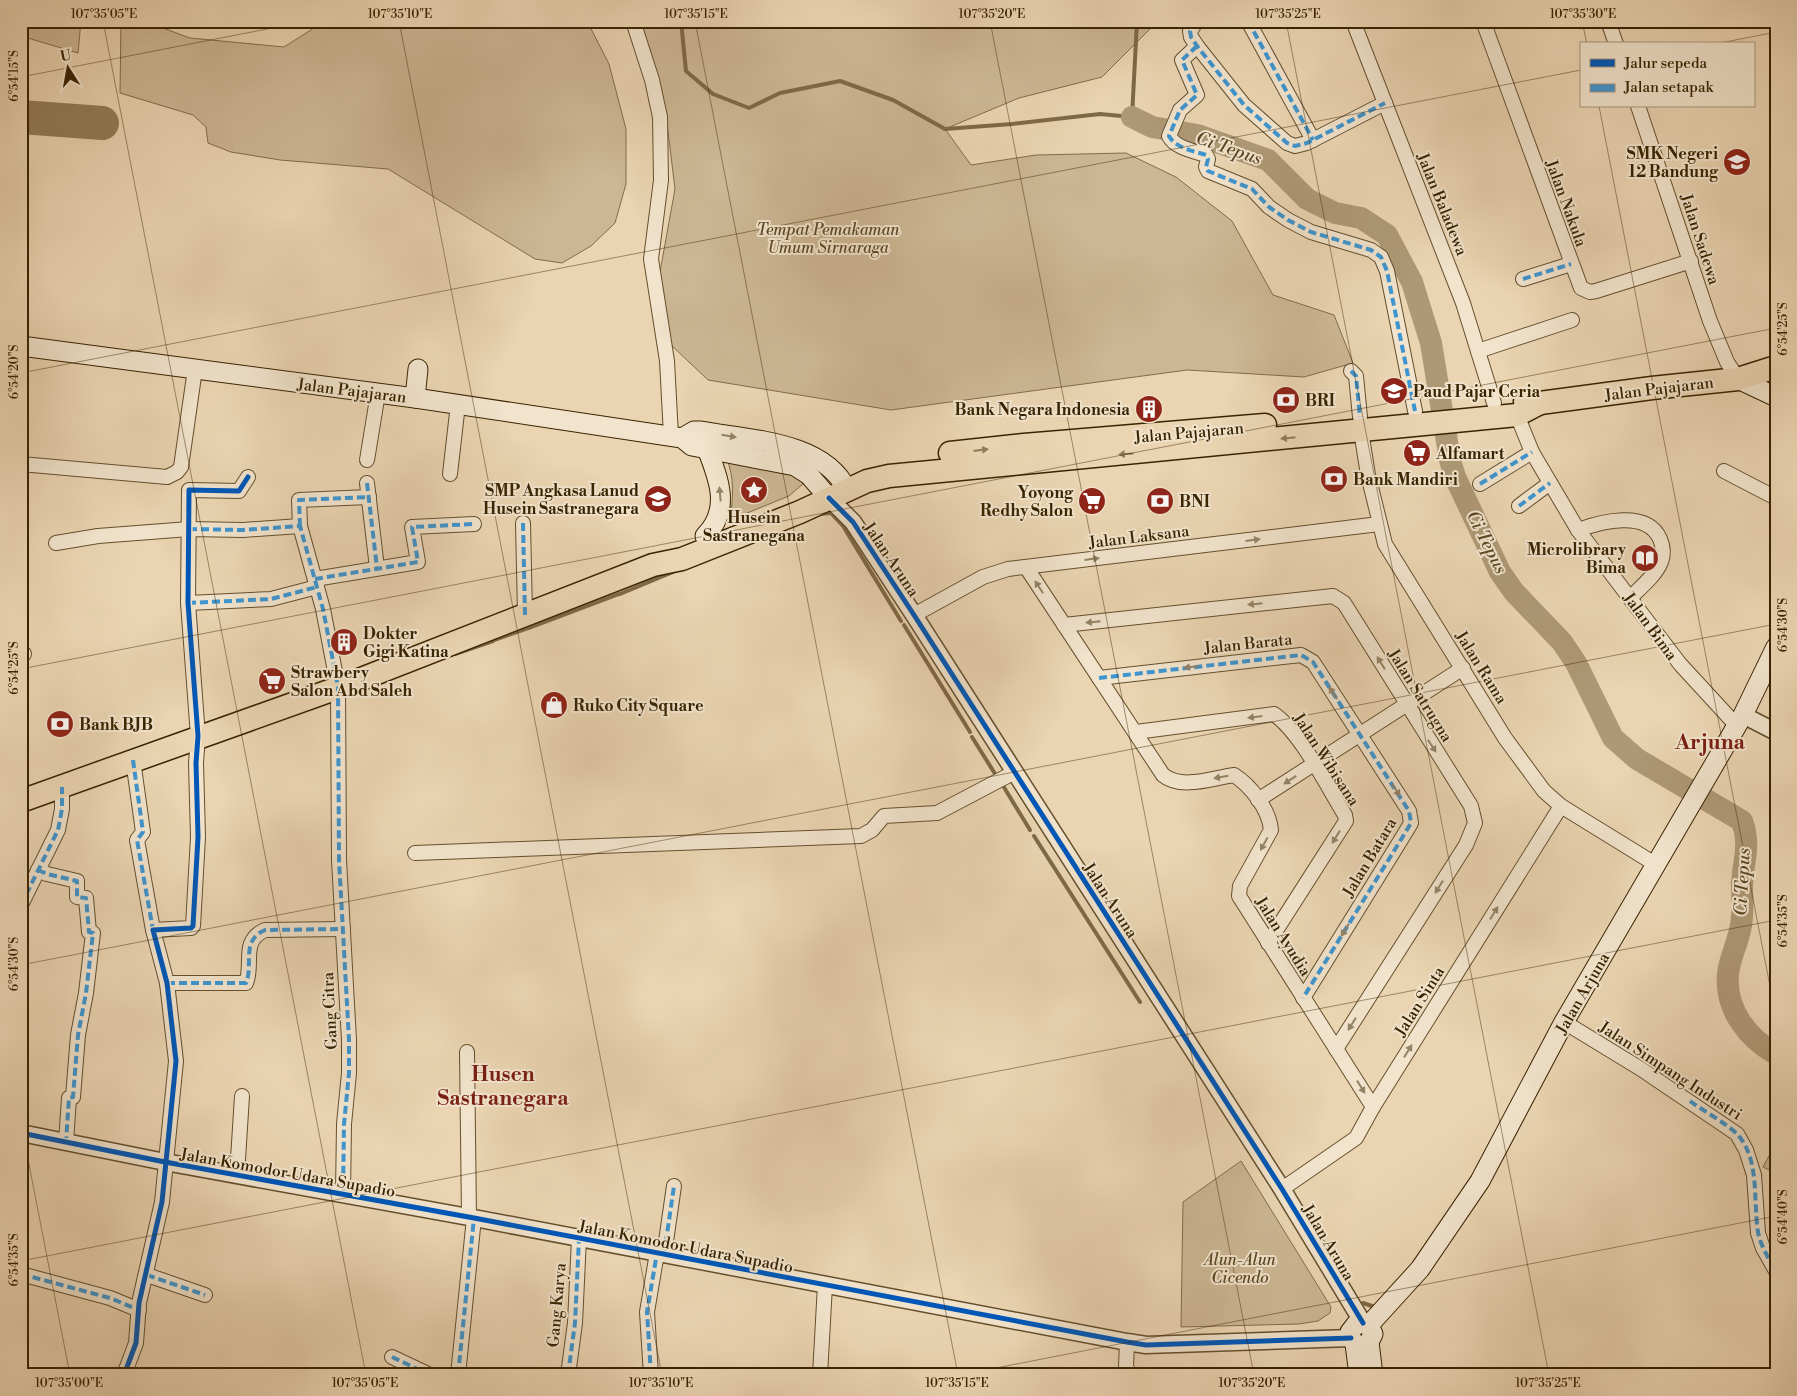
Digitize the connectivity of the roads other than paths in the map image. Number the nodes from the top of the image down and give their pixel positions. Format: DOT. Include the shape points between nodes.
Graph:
graph roads {
  1 [pos="633,21"];
  2 [pos="1197,21"];
  3 [pos="1248,21"];
  4 [pos="1353,21"];
  5 [pos="1483,21"];
  6 [pos="1608,21"];
  7 [pos="1615,42"];
  8 [pos="1197,46"];
  9 [pos="1385,103"];
  10 [pos="1639,108"];
  11 [pos="1312,140"];
  12 [pos="1690,260"];
  13 [pos="1571,264"];
  14 [pos="1523,279"];
  15 [pos="1572,320"];
  16 [pos="21,346"];
  17 [pos="1478,350"];
  18 [pos="1776,366"];
  19 [pos="194,369"];
  20 [pos="418,369"];
  21 [pos="1351,370"];
  22 [pos="1738,379"];
  23 [pos="378,393"];
  24 [pos="1776,397"];
  25 [pos="415,398"];
  26 [pos="1494,403"];
  27 [pos="1540,403"];
  28 [pos="458,404"];
  29 [pos="1414,411"];
  30 [pos="1443,415"];
  31 [pos="1517,415"];
  32 [pos="1360,424"];
  33 [pos="677,437"];
  34 [pos="707,449"];
  35 [pos="1532,452"];
  36 [pos="367,460"];
  37 [pos="21,464"];
  38 [pos="1724,471"];
  39 [pos="450,474"];
  40 [pos="248,477"];
  41 [pos="367,483"];
  42 [pos="1550,483"];
  43 [pos="1480,484"];
  44 [pos="835,489"];
  45 [pos="369,497"];
  46 [pos="1776,498"];
  47 [pos="1519,506"];
  48 [pos="523,523"];
  49 [pos="474,524"];
  50 [pos="1379,524"];
  51 [pos="300,526"];
  52 [pos="189,529"];
  53 [pos="1578,530"];
  54 [pos="705,536"];
  55 [pos="56,543"];
  56 [pos="653,565"];
  57 [pos="1026,567"];
  58 [pos="377,568"];
  59 [pos="316,583"];
  60 [pos="1631,597"];
  61 [pos="188,603"];
  62 [pos="525,615"];
  63 [pos="914,615"];
  64 [pos="1064,625"];
  65 [pos="1776,647"];
  66 [pos="1463,668"];
  67 [pos="1099,678"];
  68 [pos="338,687"];
  69 [pos="1406,705"];
  70 [pos="1740,720"];
  71 [pos="1136,732"];
  72 [pos="1776,732"];
  73 [pos="1360,734"];
  74 [pos="198,736"];
  75 [pos="133,760"];
  76 [pos="1314,765"];
  77 [pos="1009,773"];
  78 [pos="62,787"];
  79 [pos="1258,800"];
  80 [pos="21,801"];
  81 [pos="1561,806"];
  82 [pos="415,853"];
  83 [pos="1655,864"];
  84 [pos="38,870"];
  85 [pos="21,905"];
  86 [pos="343,929"];
  87 [pos="153,930"];
  88 [pos="1268,943"];
  89 [pos="167,984"];
  90 [pos="1303,998"];
  91 [pos="1564,1022"];
  92 [pos="1336,1049"];
  93 [pos="467,1052"];
  94 [pos="242,1096"];
  95 [pos="1373,1107"];
  96 [pos="21,1133"];
  97 [pos="66,1142"];
  98 [pos="165,1162"];
  99 [pos="237,1175"];
  100 [pos="674,1186"];
  101 [pos="1282,1189"];
  102 [pos="343,1194"];
  103 [pos="472,1218"];
  104 [pos="579,1238"];
  105 [pos="661,1254"];
  106 [pos="1776,1271"];
  107 [pos="21,1274"];
  108 [pos="147,1276"];
  109 [pos="825,1285"];
  110 [pos="205,1295"];
  111 [pos="139,1310"];
  112 [pos="1362,1334"];
  113 [pos="1127,1342"];
  114 [pos="392,1357"];
  115 [pos="458,1370"];
  116 [pos="124,1375"];
  117 [pos="430,1375"];
  118 [pos="568,1375"];
  119 [pos="651,1375"];
  120 [pos="820,1375"];
  121 [pos="1130,1375"];
  122 [pos="1359,1375"];
  123 [pos="1372,1375"];
  1 -- 33 [label="street" via="660,117 661,180 651,259"];
  2 -- 8 [label="street" via="1190,31"];
  3 -- 11 [label="street"];
  4 -- 9 [label="street, Jalan Baladewa"];
  5 -- 13 [label="street, Jalan Nakula"];
  6 -- 7 [label="street"];
  8 -- 11 [label="street" via="1244,105 1287,143 1295,146"];
  8 -- 29 [label="street" via="1182,60 1197,95 1180,110 1170,139 1206,155 1208,171 1252,188 1269,207 1288,220 1311,232 1371,250 1381,257"];
  9 -- 11 [label="street"];
  9 -- 17 [label="street, Jalan Baladewa" via="1463,303"];
  10 -- 12 [label="street, Jalan Sadewa"];
  12 -- 13 [label="street, Jalan Nakula" via="1590,292 1579,284"];
  12 -- 22 [label="street, Jalan Sadewa" via="1716,338 1726,362"];
  13 -- 14 [label="street"];
  15 -- 17 [label="street"];
  16 -- 19 [label="main road, Jalan Pajajaran"];
  17 -- 26 [label="street, Jalan Baladewa"];
  18 -- 22 [label="highway, Jalan Pajajaran"];
  19 -- 23 [label="main road, Jalan Pajajaran"];
  19 -- 37 [label="street" via="181,467 173,475"];
  20 -- 25 [label="main road"];
  21 -- 32 [label="street, Jalan Rama" via="1356,376"];
  22 -- 24 [label="main road"];
  22 -- 27 [label="highway, Jalan Pajajaran"];
  23 -- 25 [label="main road, Jalan Pajajaran"];
  23 -- 36 [label="street"];
  25 -- 28 [label="main road, Jalan Pajajaran"];
  26 -- 27 [label="highway, Jalan Pajajaran"];
  26 -- 30 [label="highway, Jalan Pajajaran"];
  27 -- 31 [label="highway, Jalan Pajajaran"];
  28 -- 33 [label="main road, Jalan Pajajaran"];
  28 -- 39 [label="street"];
  29 -- 30 [label="highway, Jalan Pajajaran"];
  29 -- 32 [label="highway, Jalan Pajajaran"];
  30 -- 31 [label="highway, Jalan Pajajaran"];
  30 -- 32 [label="highway, Jalan Pajajaran"];
  31 -- 35 [label="street, Jalan Bima"];
  32 -- 44 [label="highway, Jalan Pajajaran" via="1024,445 888,461"];
  32 -- 50 [label="street, Jalan Rama"];
  33 -- 34 [label="main road, Jalan Pajajaran" via="692,446"];
  33 -- 44 [label="main road, Jalan Pajajaran, one-way" via="701,431 797,449 818,457"];
  34 -- 44 [label="main road, Jalan Pajajaran" via="795,466"];
  54 -- 34 [label="main road, one-way" via="719,518 720,507 716,471"];
  35 -- 42 [label="street, Jalan Bima"];
  35 -- 43 [label="street"];
  38 -- 46 [label="street"];
  40 -- 52 [label="street" via="239,491 189,490"];
  41 -- 45 [label="street"];
  42 -- 47 [label="street"];
  42 -- 53 [label="street, Jalan Bima"];
  44 -- 54 [label="highway" via="787,502"];
  44 -- 56 [label="highway" via="682,559"];
  44 -- 63 [label="street, Jalan Aruna"];
  45 -- 51 [label="street, Gang Citra" via="299,500"];
  45 -- 58 [label="street"];
  48 -- 62 [label="street"];
  49 -- 58 [label="street" via="412,527 418,562"];
  57 -- 50 [label="street, Jalan Laksana, one-way"];
  50 -- 66 [label="street, Jalan Rama" via="1385,544 1401,573"];
  51 -- 52 [label="street"];
  51 -- 59 [label="street, Gang Citra"];
  52 -- 55 [label="street" via="98,536"];
  52 -- 61 [label="street"];
  53 -- 60 [label="street, Jalan Bima"];
  53 -- 60 [label="street" via="1602,522 1638,522 1659,536 1662,560"];
  54 -- 56 [label="highway" via="676,548"];
  56 -- 62 [label="highway"];
  57 -- 63 [label="street, Jalan Laksana" via="983,576"];
  64 -- 57 [label="street, Jalan Ayudia, one-way"];
  58 -- 59 [label="street"];
  59 -- 61 [label="street" via="271,599"];
  59 -- 68 [label="street, Gang Citra"];
  60 -- 70 [label="street, Jalan Bima" via="1680,664"];
  61 -- 74 [label="street"];
  62 -- 68 [label="highway"];
  63 -- 77 [label="street, Jalan Aruna"];
  64 -- 67 [label="street, Jalan Ayudia"];
  69 -- 64 [label="street, Jalan Satrugna, one-way" via="1344,603 1333,596"];
  65 -- 70 [label="main road, Jalan Arjuna"];
  66 -- 69 [label="street"];
  66 -- 81 [label="street, Jalan Rama" via="1515,752 1544,791"];
  67 -- 71 [label="street, Jalan Ayudia"];
  73 -- 67 [label="street, Jalan Barata, one-way" via="1313,662 1302,655"];
  68 -- 74 [label="highway"];
  68 -- 86 [label="street, Gang Citra"];
  69 -- 73 [label="street"];
  69 -- 92 [label="street, Jalan Satrugna, one-way" via="1471,806 1475,823 1466,845"];
  70 -- 72 [label="street, Jalan Bima"];
  70 -- 83 [label="main road, Jalan Arjuna"];
  76 -- 71 [label="street, Jalan Wibisana, one-way" via="1285,722 1274,714"];
  79 -- 71 [label="street, Jalan Ayudia, one-way" via="1234,775 1187,783 1170,781"];
  73 -- 76 [label="street"];
  73 -- 90 [label="street, Jalan Batara, one-way" via="1409,811 1411,823"];
  74 -- 75 [label="highway"];
  74 -- 87 [label="street" via="198,837 193,926"];
  75 -- 78 [label="highway"];
  75 -- 87 [label="street" via="143,832 137,840"];
  76 -- 79 [label="street, one-way"];
  76 -- 88 [label="street, Jalan Wibisana, one-way" via="1346,821"];
  77 -- 82 [label="street" via="937,813 884,816 872,830 861,836"];
  77 -- 101 [label="street, Jalan Aruna"];
  78 -- 80 [label="highway"];
  78 -- 84 [label="street" via="58,830"];
  79 -- 88 [label="street, Jalan Ayudia, one-way" via="1270,820 1271,830 1240,886 1239,896"];
  81 -- 83 [label="street, Jalan Rama"];
  95 -- 81 [label="street, Jalan Sinta, one-way"];
  83 -- 91 [label="main road, Jalan Arjuna"];
  84 -- 85 [label="street"];
  84 -- 97 [label="street" via="77,881 77,898 86,898 89,932 93,933 78,1035 73,1097 69,1098"];
  86 -- 89 [label="street" via="265,930 257,934 248,950 246,983"];
  86 -- 102 [label="street, Gang Citra" via="349,1073"];
  87 -- 89 [label="street"];
  88 -- 90 [label="street, Jalan Ayudia"];
  89 -- 98 [label="street" via="176,1060"];
  90 -- 92 [label="street, Jalan Ayudia"];
  91 -- 106 [label="street, Jalan Simpang Industri" via="1642,1069 1738,1134 1754,1175 1758,1233"];
  91 -- 112 [label="main road, Jalan Arjuna" via="1480,1180 1420,1269"];
  92 -- 95 [label="street, Jalan Ayudia, one-way"];
  93 -- 103 [label="street"];
  94 -- 99 [label="street"];
  95 -- 101 [label="street, Jalan Sinta" via="1356,1138"];
  96 -- 97 [label="street, Jalan Komodor Udara Supadio"];
  97 -- 98 [label="street, Jalan Komodor Udara Supadio"];
  98 -- 99 [label="street, Jalan Komodor Udara Supadio"];
  98 -- 108 [label="street" via="162,1202"];
  99 -- 102 [label="street, Jalan Komodor Udara Supadio"];
  100 -- 105 [label="street"];
  101 -- 112 [label="street, Jalan Aruna"];
  102 -- 103 [label="street, Jalan Komodor Udara Supadio"];
  103 -- 104 [label="street, Jalan Komodor Udara Supadio"];
  103 -- 115 [label="street"];
  104 -- 105 [label="street, Jalan Komodor Udara Supadio"];
  104 -- 118 [label="street, Gang Karya" via="575,1323"];
  105 -- 109 [label="street, Jalan Komodor Udara Supadio"];
  105 -- 119 [label="street" via="647,1312"];
  107 -- 111 [label="street" via="94,1293"];
  108 -- 110 [label="street"];
  108 -- 111 [label="street"];
  109 -- 113 [label="street, Jalan Komodor Udara Supadio"];
  109 -- 120 [label="street"];
  111 -- 116 [label="street" via="136,1343"];
  112 -- 113 [label="street, Jalan Komodor Udara Supadio" via="1146,1345"];
  112 -- 122 [label="main road"];
  112 -- 123 [label="main road"];
  113 -- 121 [label="street" via="1126,1366"];
  114 -- 117 [label="street"];
}
